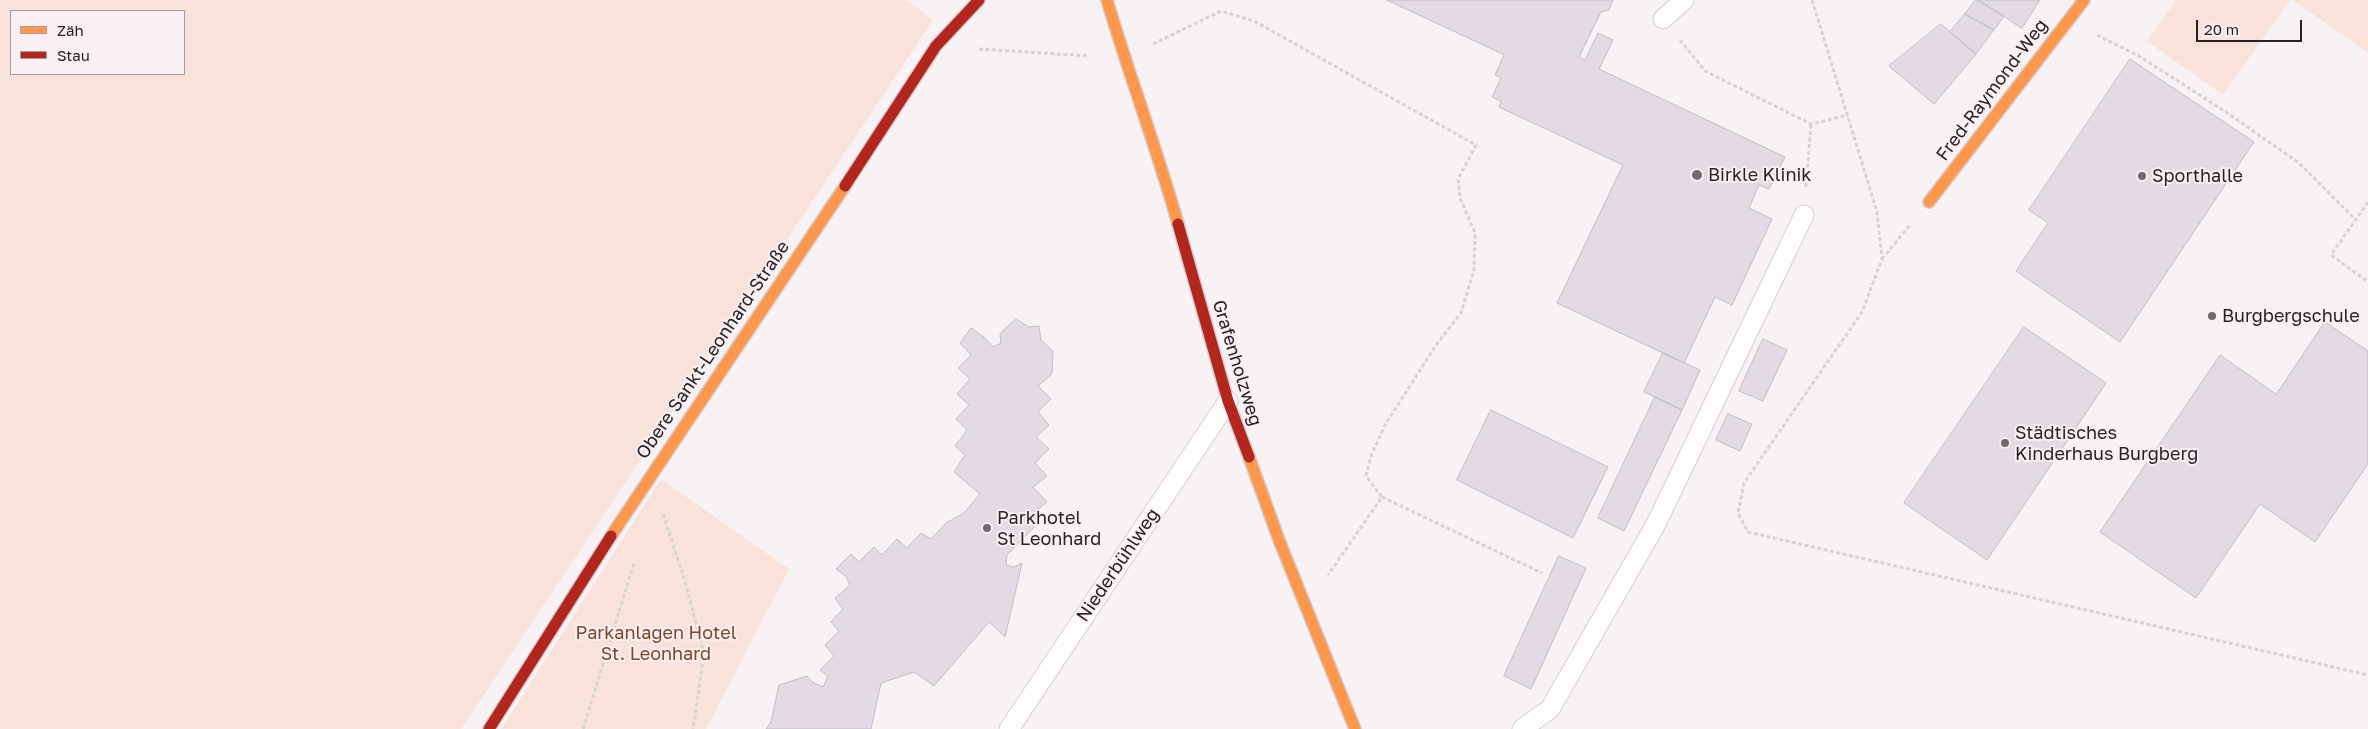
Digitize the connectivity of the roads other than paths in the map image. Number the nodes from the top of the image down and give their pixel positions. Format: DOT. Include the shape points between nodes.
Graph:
graph roads {
  1 [pos="979,0"];
  2 [pos="1107,0"];
  3 [pos="1684,0"];
  4 [pos="2084,0"];
  5 [pos="1663,19"];
  6 [pos="1929,202"];
  7 [pos="1804,215"];
  8 [pos="1228,401"];
  9 [pos="489,729"];
  10 [pos="1009,729"];
  11 [pos="1354,729"];
  12 [pos="1522,729"];
  1 -- 9 [label="street, Obere Sankt-Leonhard-Straße" via="936,46 642,487"];
  2 -- 8 [label="street, Grafenholzweg" via="1159,155"];
  3 -- 5 [label="lane"];
  4 -- 6 [label="street, Fred-Raymond-Weg"];
  7 -- 12 [label="lane" via="1656,524 1550,709"];
  8 -- 10 [label="lane, Niederbühlweg"];
  8 -- 11 [label="street, Grafenholzweg"];
}
